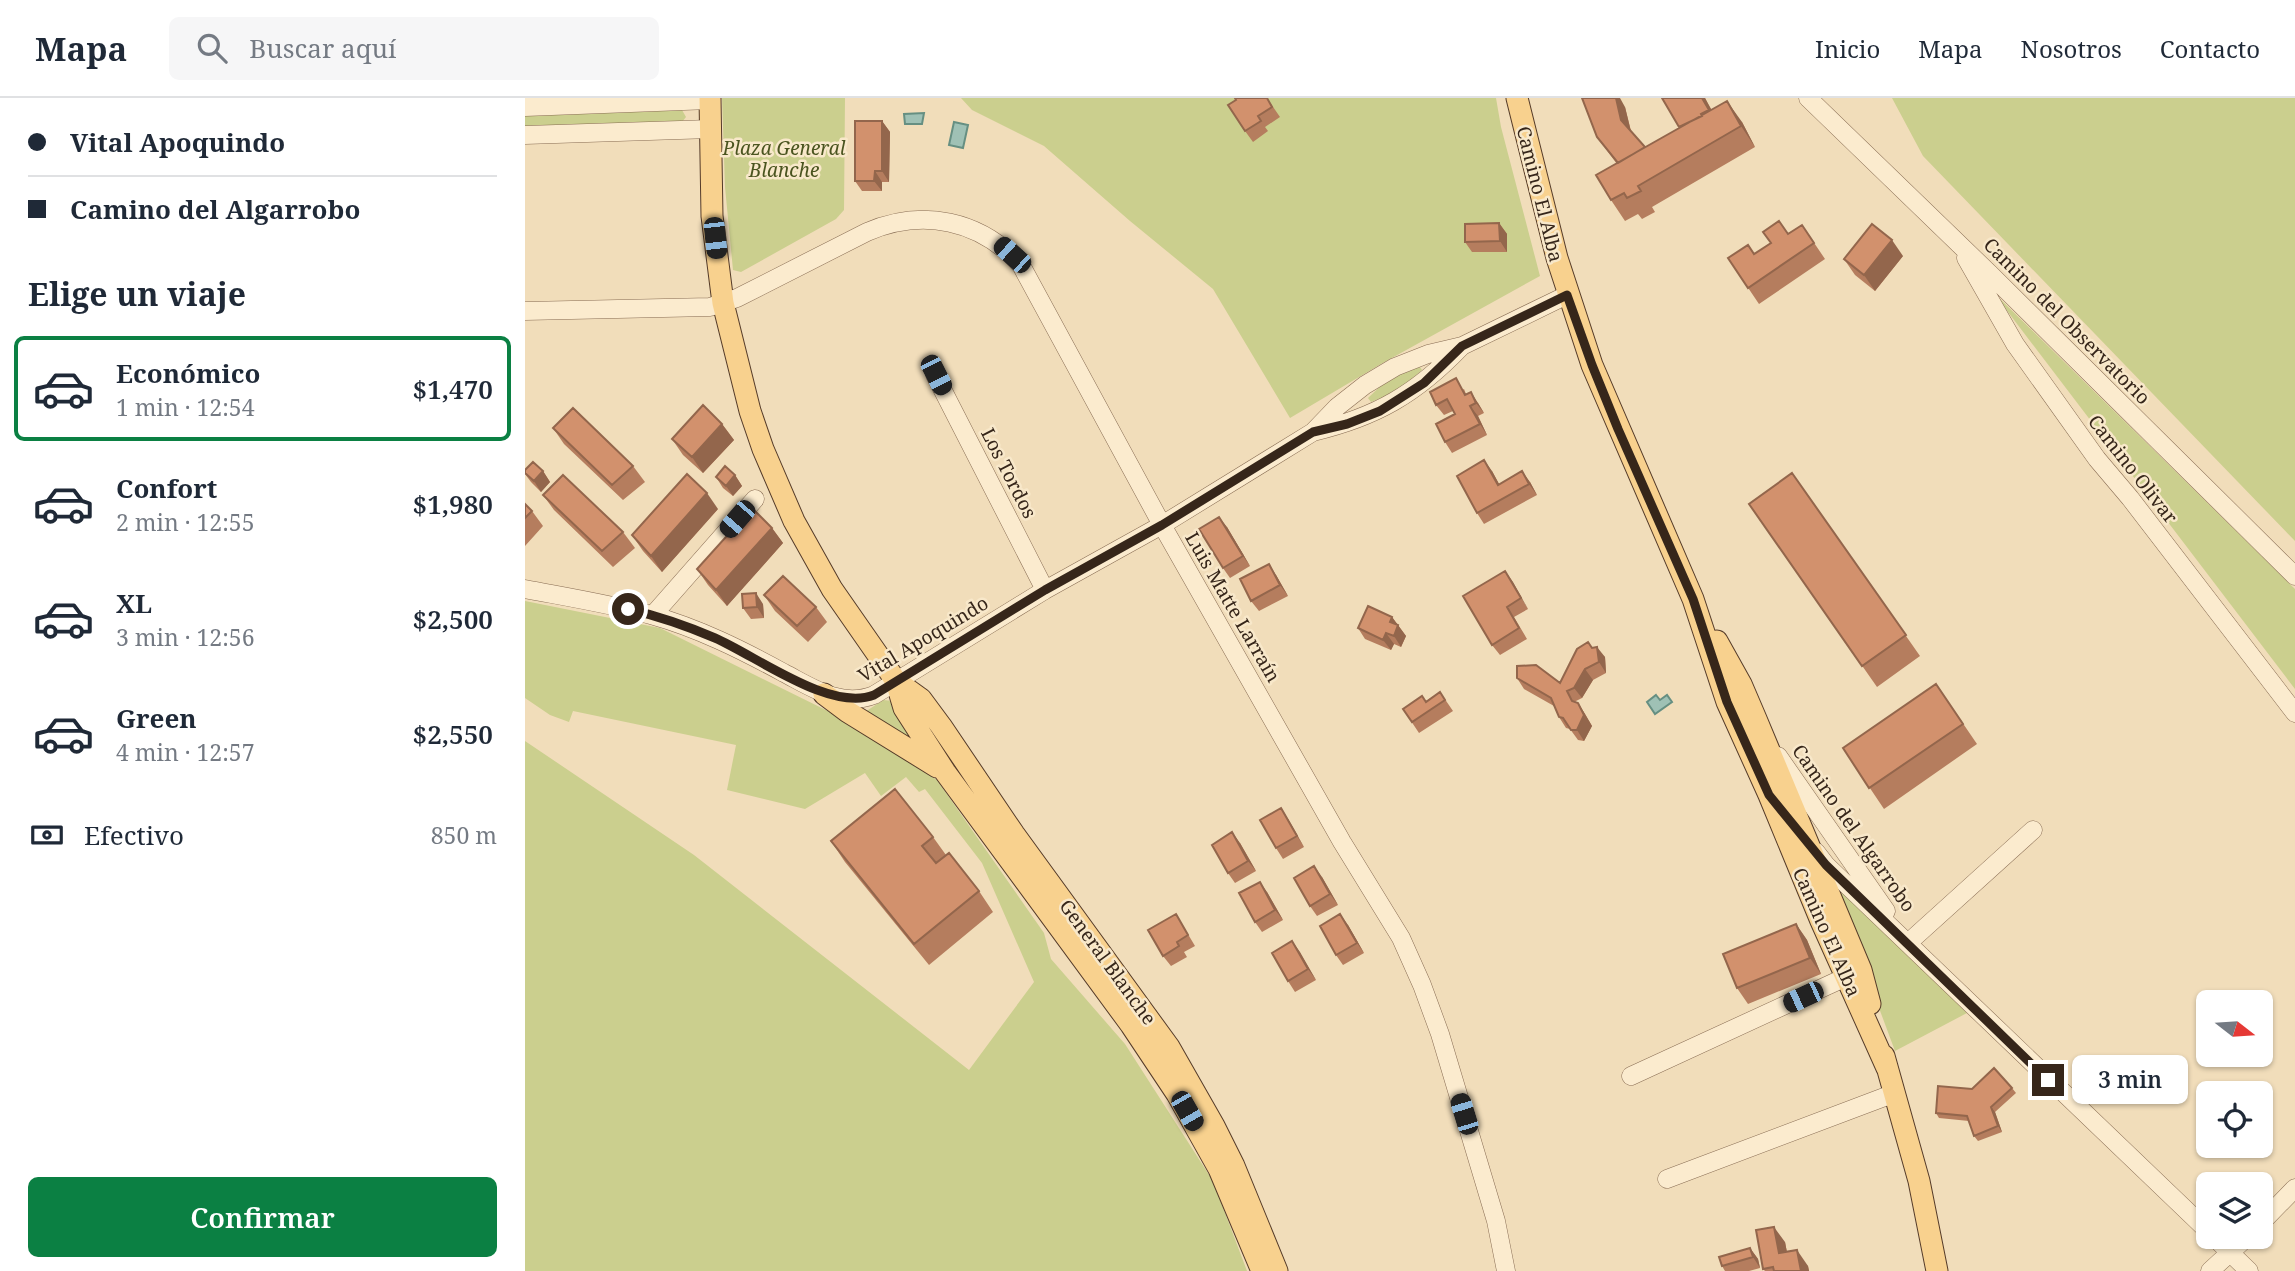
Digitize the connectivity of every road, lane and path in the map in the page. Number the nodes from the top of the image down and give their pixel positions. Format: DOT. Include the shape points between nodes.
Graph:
graph roads {
  1 [pos="1517,98"];
  2 [pos="1808,98"];
  3 [pos="710,99"];
  4 [pos="525,107"];
  5 [pos="711,129"];
  6 [pos="525,135"];
  7 [pos="1955,240"];
  8 [pos="1567,295"];
  9 [pos="723,303"];
  10 [pos="525,311"];
  11 [pos="1462,346"];
  12 [pos="936,375"];
  13 [pos="1313,432"];
  14 [pos="755,499"];
  15 [pos="1162,525"];
  16 [pos="2295,576"];
  17 [pos="525,589"];
  18 [pos="1045,590"];
  19 [pos="1693,599"];
  20 [pos="653,615"];
  21 [pos="896,681"];
  22 [pos="824,694"];
  23 [pos="2295,713"];
  24 [pos="1764,738"];
  25 [pos="945,772"];
  26 [pos="1769,795"];
  27 [pos="2033,830"];
  28 [pos="1803,835"];
  29 [pos="1908,943"];
  30 [pos="1846,977"];
  31 [pos="1887,1068"];
  32 [pos="1631,1076"];
  33 [pos="1895,1093"];
  34 [pos="1667,1179"];
  35 [pos="2295,1188"];
  36 [pos="2273,1211"];
  37 [pos="2196,1220"];
  38 [pos="2226,1249"];
  39 [pos="2234,1249"];
  40 [pos="2230,1253"];
  41 [pos="1262,1271"];
  42 [pos="1277,1271"];
  43 [pos="1506,1271"];
  44 [pos="1937,1271"];
  45 [pos="2210,1271"];
  46 [pos="2249,1271"];
  1 -- 8 [label="main road, Camino El Alba"];
  2 -- 7 [label="street, Camino del Observatorio"];
  3 -- 4 [label="street"];
  3 -- 5 [label="main road, General Blanche"];
  5 -- 6 [label="street"];
  5 -- 9 [label="main road, General Blanche" via="712,216"];
  7 -- 16 [label="street, Camino del Observatorio"];
  7 -- 23 [label="street, Camino Olivar" via="2015,344 2097,459"];
  8 -- 11 [label="street, Vital Apoquindo"];
  8 -- 19 [label="main road, Camino El Alba" via="1602,390"];
  9 -- 10 [label="street, Luis Matte Larraín"];
  9 -- 15 [label="street, Luis Matte Larraín" via="883,226 932,219 976,230 1001,245 1021,265"];
  9 -- 21 [label="main road, General Blanche" via="750,411 794,521 832,589"];
  11 -- 13 [label="street, Vital Apoquindo" via="1395,367 1337,407"];
  11 -- 13 [label="street, Vital Apoquindo" via="1438,372 1380,411"];
  12 -- 18 [label="street, Los Tordos"];
  13 -- 15 [label="street, Vital Apoquindo"];
  14 -- 20 [label="street"];
  15 -- 18 [label="street, Vital Apoquindo"];
  15 -- 43 [label="street, Luis Matte Larraín" via="1406,950 1440,1034 1496,1221"];
  17 -- 20 [label="street, Vital Apoquindo"];
  18 -- 21 [label="street, Vital Apoquindo"];
  19 -- 24 [label="main road, Camino El Alba" via="1741,684"];
  19 -- 26 [label="main road, Camino El Alba" via="1727,702"];
  20 -- 22 [label="street, Vital Apoquindo" via="716,638"];
  21 -- 22 [label="street, Vital Apoquindo" via="863,699"];
  21 -- 25 [label="main road, General Blanche" via="904,708"];
  21 -- 42 [label="main road, General Blanche" via="921,699 935,717 1169,1047 1215,1125"];
  22 -- 25 [label="main road"];
  24 -- 28 [label="main road, Camino El Alba"];
  24 -- 29 [label="street, Camino del Algarrobo"];
  25 -- 41 [label="main road, General Blanche" via="1177,1094 1224,1180"];
  26 -- 28 [label="street, Camino del Algarrobo"];
  26 -- 30 [label="main road, Camino El Alba"];
  27 -- 29 [label="street"];
  28 -- 29 [label="street, Camino del Algarrobo" via="1826,865"];
  28 -- 31 [label="main road, Camino El Alba" via="1861,970"];
  29 -- 37 [label="street, Camino del Algarrobo"];
  30 -- 31 [label="main road, Camino El Alba"];
  30 -- 32 [label="street"];
  31 -- 33 [label="main road, Camino El Alba"];
  33 -- 34 [label="street"];
  33 -- 44 [label="main road, Camino El Alba"];
  35 -- 36 [label="street"];
  38 -- 40 [label="street"];
  39 -- 40 [label="street"];
  40 -- 45 [label="street"];
  40 -- 46 [label="street"];
}
